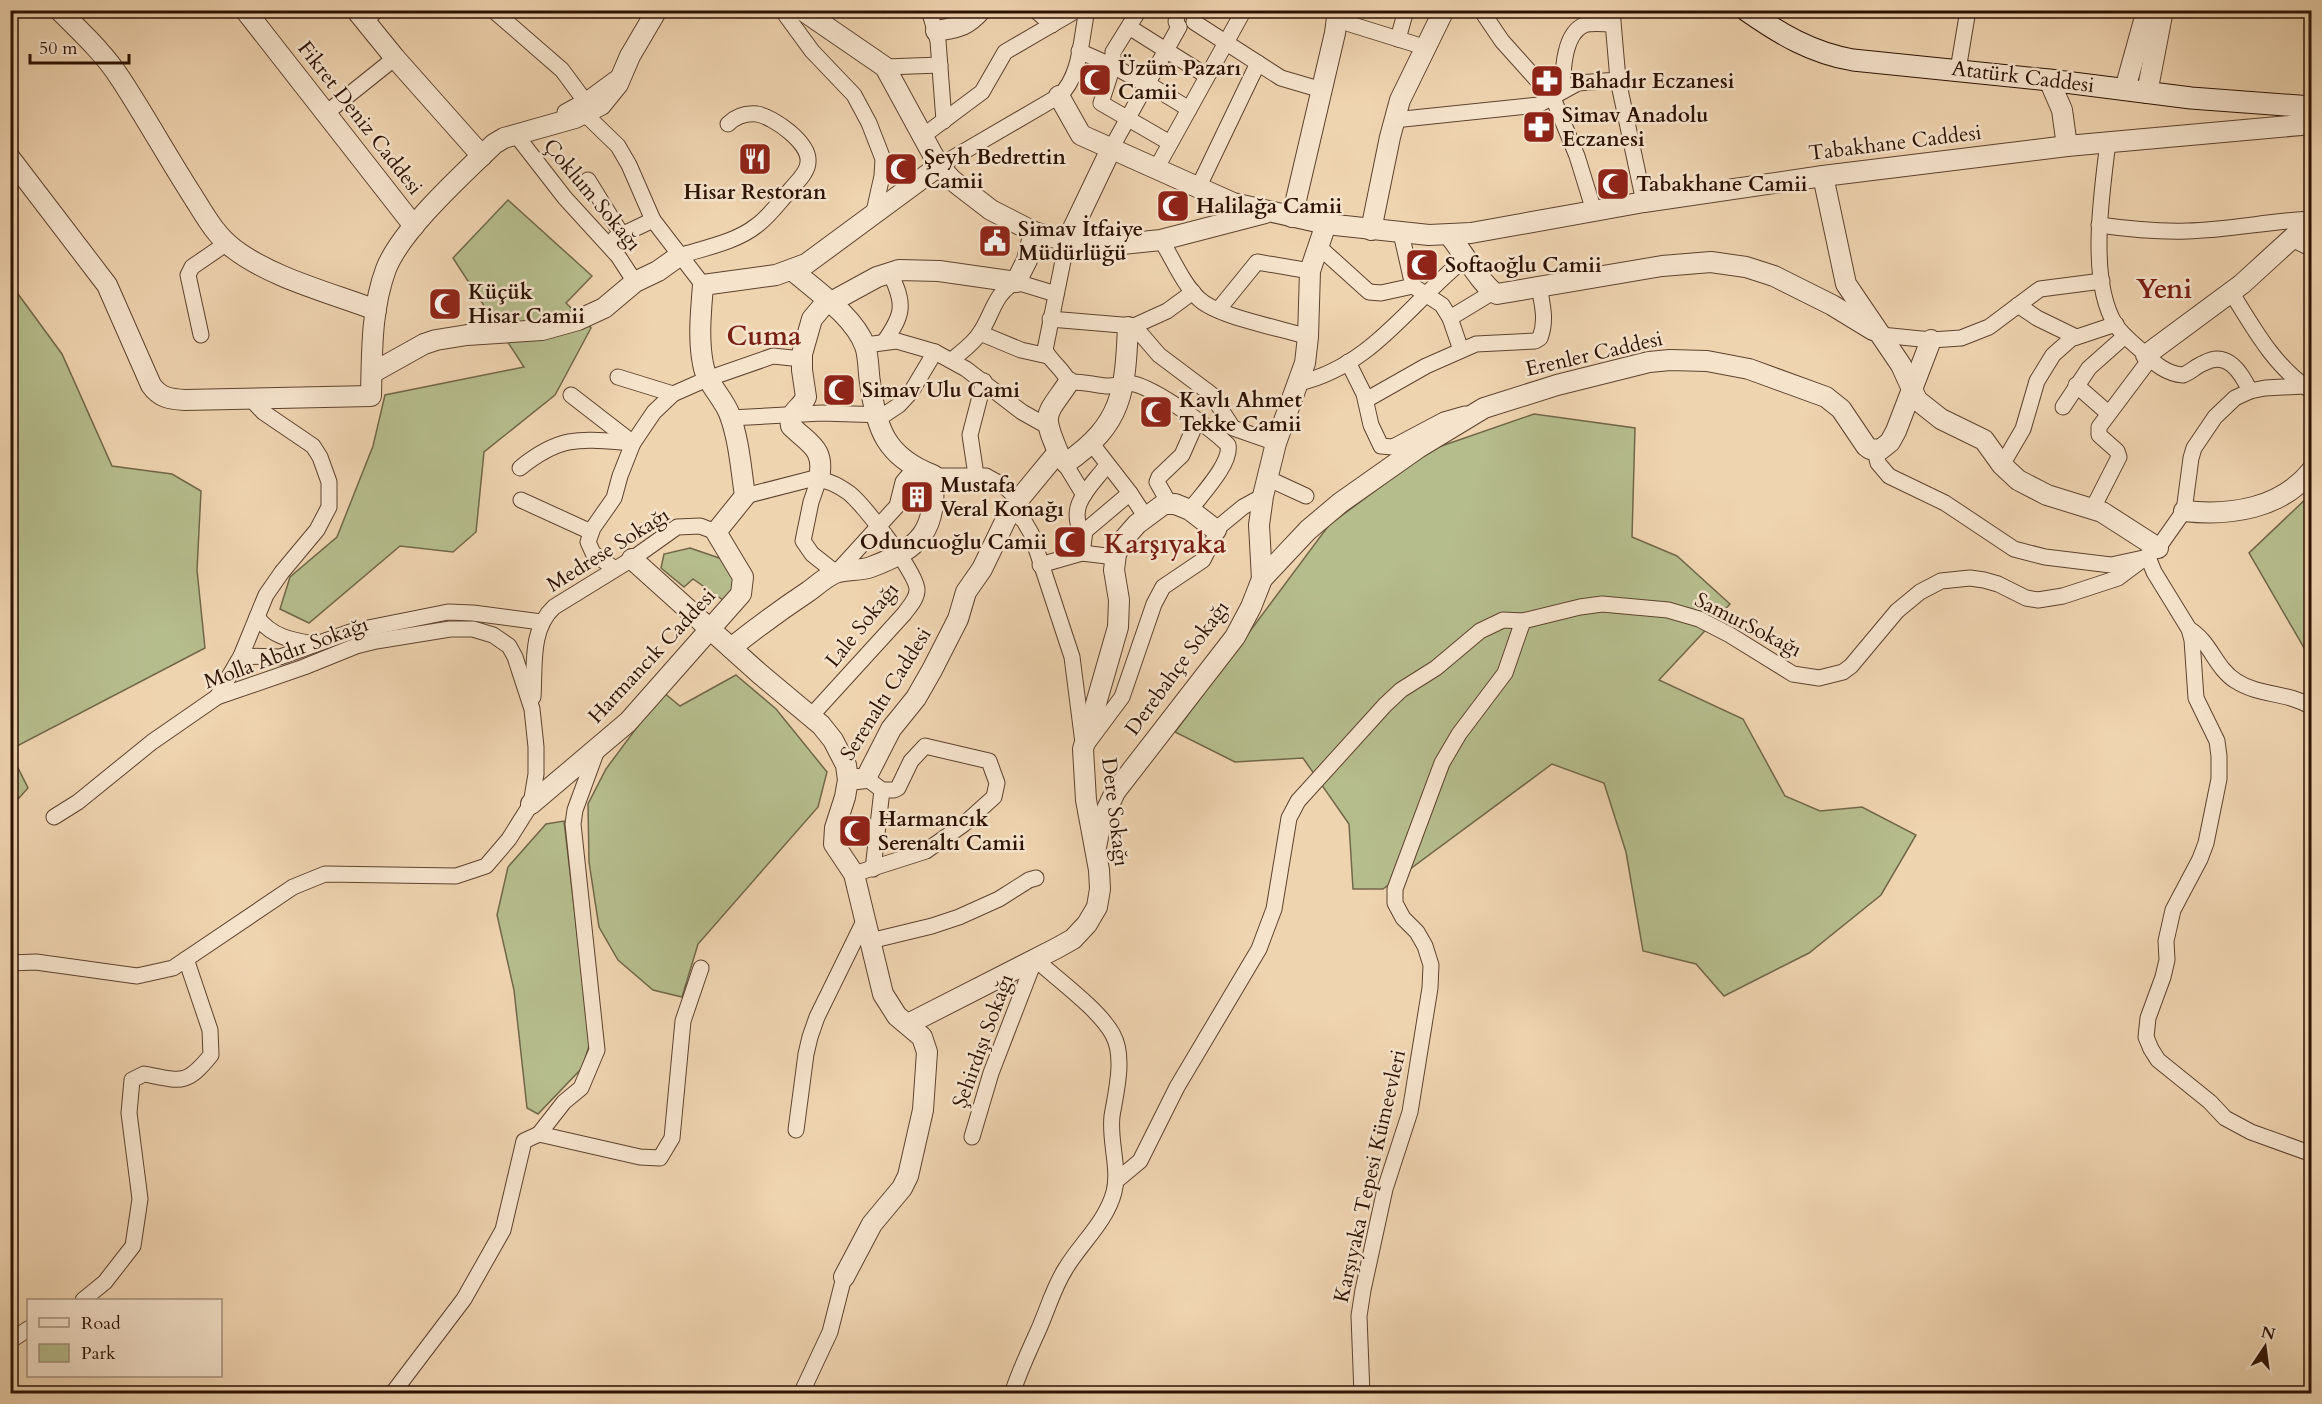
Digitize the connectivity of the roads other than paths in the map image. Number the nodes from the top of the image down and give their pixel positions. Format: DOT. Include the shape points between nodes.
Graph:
graph roads {
  1 [pos="59,10"];
  2 [pos="246,10"];
  3 [pos="493,10"];
  4 [pos="657,10"];
  5 [pos="782,10"];
  6 [pos="802,10"];
  7 [pos="929,10"];
  8 [pos="981,10"];
  9 [pos="1035,10"];
  10 [pos="1077,10"];
  11 [pos="1087,10"];
  12 [pos="1139,10"];
  13 [pos="1244,10"];
  14 [pos="1406,10"];
  15 [pos="1444,10"];
  16 [pos="1480,10"];
  17 [pos="1746,10"];
  18 [pos="1968,10"];
  19 [pos="2147,10"];
  20 [pos="2163,10"];
  21 [pos="366,14"];
  22 [pos="1184,15"];
  23 [pos="1337,15"];
  24 [pos="1612,17"];
  25 [pos="1052,25"];
  26 [pos="1129,27"];
  27 [pos="936,30"];
  28 [pos="1398,39"];
  29 [pos="1226,43"];
  30 [pos="1424,47"];
  31 [pos="1079,51"];
  32 [pos="1166,51"];
  33 [pos="395,58"];
  34 [pos="1258,63"];
  35 [pos="940,65"];
  36 [pos="1113,66"];
  37 [pos="885,67"];
  38 [pos="1958,70"];
  39 [pos="1207,76"];
  40 [pos="1618,80"];
  41 [pos="2049,80"];
  42 [pos="1148,83"];
  43 [pos="1322,90"];
  44 [pos="2125,90"];
  45 [pos="2147,93"];
  46 [pos="1558,95"];
  47 [pos="1059,96"];
  48 [pos="2243,102"];
  49 [pos="2312,107"];
  50 [pos="585,108"];
  51 [pos="1189,109"];
  52 [pos="325,114"];
  53 [pos="1127,120"];
  54 [pos="1394,120"];
  55 [pos="944,121"];
  56 [pos="728,124"];
  57 [pos="2312,124"];
  58 [pos="2241,130"];
  59 [pos="516,135"];
  60 [pos="923,136"];
  61 [pos="2108,142"];
  62 [pos="1170,143"];
  63 [pos="2067,146"];
  64 [pos="1111,149"];
  65 [pos="488,150"];
  66 [pos="10,158"];
  67 [pos="939,165"];
  68 [pos="1156,169"];
  69 [pos="1823,176"];
  70 [pos="588,180"];
  71 [pos="1198,188"];
  72 [pos="1644,202"];
  73 [pos="1594,211"];
  74 [pos="874,212"];
  75 [pos="1267,212"];
  76 [pos="1292,217"];
  77 [pos="653,220"];
  78 [pos="2312,220"];
  79 [pos="1326,224"];
  80 [pos="2099,225"];
  81 [pos="414,226"];
  82 [pos="1371,230"];
  83 [pos="1034,231"];
  84 [pos="1401,233"];
  85 [pos="622,235"];
  86 [pos="1449,235"];
  87 [pos="2292,239"];
  88 [pos="1161,240"];
  89 [pos="1067,241"];
  90 [pos="606,242"];
  91 [pos="227,243"];
  92 [pos="1318,246"];
  93 [pos="2312,249"];
  94 [pos="679,256"];
  95 [pos="1467,257"];
  96 [pos="792,270"];
  97 [pos="1310,271"];
  98 [pos="890,273"];
  99 [pos="635,282"];
  100 [pos="1016,282"];
  101 [pos="2102,282"];
  102 [pos="703,285"];
  103 [pos="1413,286"];
  104 [pos="1539,286"];
  105 [pos="1193,292"];
  106 [pos="1493,292"];
  107 [pos="2231,292"];
  108 [pos="1056,294"];
  109 [pos="1426,296"];
  110 [pos="831,303"];
  111 [pos="2018,305"];
  112 [pos="376,309"];
  113 [pos="1218,310"];
  114 [pos="1450,318"];
  115 [pos="1050,319"];
  116 [pos="1131,326"];
  117 [pos="2120,330"];
  118 [pos="980,333"];
  119 [pos="201,335"];
  120 [pos="1881,335"];
  121 [pos="1308,337"];
  122 [pos="2076,337"];
  123 [pos="1931,340"];
  124 [pos="874,344"];
  125 [pos="1461,350"];
  126 [pos="934,352"];
  127 [pos="1048,356"];
  128 [pos="2148,357"];
  129 [pos="802,359"];
  130 [pos="952,360"];
  131 [pos="1348,363"];
  132 [pos="372,373"];
  133 [pos="618,377"];
  134 [pos="707,379"];
  135 [pos="984,381"];
  136 [pos="1069,382"];
  137 [pos="1299,383"];
  138 [pos="1123,384"];
  139 [pos="2076,385"];
  140 [pos="2308,389"];
  141 [pos="1911,390"];
  142 [pos="2250,391"];
  143 [pos="673,394"];
  144 [pos="571,395"];
  145 [pos="250,398"];
  146 [pos="1366,400"];
  147 [pos="2063,407"];
  148 [pos="1484,408"];
  149 [pos="2108,413"];
  150 [pos="791,415"];
  151 [pos="876,415"];
  152 [pos="730,418"];
  153 [pos="1197,421"];
  154 [pos="1229,424"];
  155 [pos="1047,426"];
  156 [pos="633,443"];
  157 [pos="1276,443"];
  158 [pos="1092,444"];
  159 [pos="1228,445"];
  160 [pos="1875,450"];
  161 [pos="1062,457"];
  162 [pos="1107,465"];
  163 [pos="2002,465"];
  164 [pos="520,468"];
  165 [pos="2312,470"];
  166 [pos="933,475"];
  167 [pos="976,475"];
  168 [pos="819,479"];
  169 [pos="1265,487"];
  170 [pos="1130,494"];
  171 [pos="1084,495"];
  172 [pos="745,496"];
  173 [pos="1306,496"];
  174 [pos="520,500"];
  175 [pos="1169,503"];
  176 [pos="1015,504"];
  177 [pos="2093,508"];
  178 [pos="1190,510"];
  179 [pos="2184,511"];
  180 [pos="1145,516"];
  181 [pos="878,527"];
  182 [pos="1216,530"];
  183 [pos="591,532"];
  184 [pos="716,532"];
  185 [pos="1083,536"];
  186 [pos="1082,553"];
  187 [pos="2153,553"];
  188 [pos="899,554"];
  189 [pos="1115,557"];
  190 [pos="623,564"];
  191 [pos="1040,565"];
  192 [pos="836,573"];
  193 [pos="1262,579"];
  194 [pos="257,617"];
  195 [pos="1523,621"];
  196 [pos="542,622"];
  197 [pos="2189,629"];
  198 [pos="711,630"];
  199 [pos="314,644"];
  200 [pos="731,648"];
  201 [pos="241,656"];
  202 [pos="217,697"];
  203 [pos="2312,707"];
  204 [pos="532,709"];
  205 [pos="811,716"];
  206 [pos="1083,749"];
  207 [pos="597,750"];
  208 [pos="857,779"];
  209 [pos="882,790"];
  210 [pos="531,804"];
  211 [pos="54,817"];
  212 [pos="1095,847"];
  213 [pos="863,872"];
  214 [pos="1036,878"];
  215 [pos="865,918"];
  216 [pos="870,941"];
  217 [pos="186,959"];
  218 [pos="1035,959"];
  219 [pos="10,963"];
  220 [pos="701,968"];
  221 [pos="908,1024"];
  222 [pos="796,1130"];
  223 [pos="539,1134"];
  224 [pos="972,1137"];
  225 [pos="2312,1154"];
  226 [pos="1116,1181"];
  227 [pos="844,1276"];
  228 [pos="84,1299"];
  229 [pos="27,1329"];
  230 [pos="10,1341"];
  231 [pos="392,1394"];
  232 [pos="801,1394"];
  233 [pos="1012,1394"];
  234 [pos="1362,1394"];
  1 -- 91 [label="street" via="118,75 204,215"];
  2 -- 52 [label="street, Fikret Deniz Caddesi"];
  3 -- 50 [label="street" via="562,70"];
  4 -- 50 [label="street" via="609,97"];
  5 -- 74 [label="street" via="812,51 854,95 870,123 883,159"];
  6 -- 37 [label="street"];
  7 -- 27 [label="street"];
  8 -- 27 [label="street" via="963,26"];
  9 -- 25 [label="street"];
  10 -- 25 [label="street"];
  11 -- 31 [label="street"];
  12 -- 26 [label="street"];
  13 -- 29 [label="street"];
  14 -- 28 [label="street"];
  15 -- 30 [label="street"];
  16 -- 46 [label="street" via="1502,41"];
  17 -- 38 [label="main road, Atatürk Caddesi" via="1786,37 1834,57"];
  18 -- 38 [label="street"];
  19 -- 44 [label="street"];
  20 -- 45 [label="street"];
  21 -- 33 [label="street"];
  22 -- 29 [label="street"];
  22 -- 32 [label="street"];
  23 -- 28 [label="street"];
  23 -- 43 [label="street"];
  24 -- 40 [label="street"];
  24 -- 46 [label="street" via="1578,29 1564,57"];
  25 -- 55 [label="street" via="1005,51 982,92"];
  26 -- 32 [label="street"];
  26 -- 36 [label="street" via="1113,52"];
  27 -- 35 [label="street"];
  28 -- 30 [label="street"];
  29 -- 34 [label="street"];
  29 -- 39 [label="street"];
  30 -- 54 [label="street"];
  31 -- 36 [label="street"];
  31 -- 47 [label="street" via="1072,81"];
  32 -- 39 [label="street"];
  32 -- 42 [label="street"];
  33 -- 52 [label="street"];
  33 -- 65 [label="street"];
  34 -- 43 [label="street" via="1281,78"];
  34 -- 71 [label="street"];
  35 -- 37 [label="street"];
  35 -- 55 [label="street"];
  36 -- 42 [label="street"];
  36 -- 53 [label="street" via="1101,104"];
  37 -- 60 [label="street"];
  38 -- 41 [label="main road, Atatürk Caddesi"];
  39 -- 51 [label="street"];
  40 -- 46 [label="street" via="1586,82"];
  40 -- 72 [label="street"];
  41 -- 44 [label="main road, Atatürk Caddesi"];
  41 -- 63 [label="street" via="2062,110"];
  42 -- 51 [label="street"];
  42 -- 53 [label="street"];
  43 -- 76 [label="street"];
  44 -- 45 [label="main road, Atatürk Caddesi"];
  45 -- 48 [label="main road, Atatürk Caddesi"];
  46 -- 54 [label="street" via="1538,105"];
  46 -- 73 [label="street"];
  47 -- 64 [label="street, Tabakhane Caddesi" via="1081,135"];
  47 -- 67 [label="street"];
  48 -- 49 [label="main road, Atatürk Caddesi"];
  48 -- 58 [label="street"];
  50 -- 59 [label="street"];
  50 -- 65 [label="street" via="509,128"];
  50 -- 77 [label="street" via="622,153"];
  51 -- 62 [label="street"];
  52 -- 81 [label="street, Fikret Deniz Caddesi"];
  53 -- 62 [label="street"];
  53 -- 64 [label="street"];
  54 -- 82 [label="street"];
  55 -- 60 [label="street"];
  56 -- 94 [label="street" via="748,114 772,119 798,141 808,156 808,166 754,228"];
  57 -- 58 [label="street, Tabakhane Caddesi"];
  58 -- 61 [label="street, Tabakhane Caddesi"];
  59 -- 65 [label="street"];
  59 -- 90 [label="street, Çoklum Sokağı" via="565,198"];
  60 -- 67 [label="street"];
  61 -- 63 [label="street, Tabakhane Caddesi"];
  61 -- 80 [label="street"];
  62 -- 68 [label="street"];
  63 -- 69 [label="street, Tabakhane Caddesi"];
  64 -- 68 [label="street, Tabakhane Caddesi"];
  64 -- 89 [label="street"];
  65 -- 81 [label="street"];
  66 -- 145 [label="street" via="106,285 157,394 184,400"];
  67 -- 74 [label="street"];
  67 -- 83 [label="street" via="976,200"];
  68 -- 71 [label="street, Tabakhane Caddesi"];
  69 -- 72 [label="street, Tabakhane Caddesi"];
  69 -- 120 [label="street" via="1846,284"];
  70 -- 85 [label="street"];
  71 -- 75 [label="street, Tabakhane Caddesi"];
  72 -- 73 [label="street, Tabakhane Caddesi"];
  73 -- 86 [label="street, Tabakhane Caddesi"];
  74 -- 96 [label="street" via="818,256"];
  75 -- 76 [label="street, Tabakhane Caddesi"];
  75 -- 88 [label="street"];
  76 -- 79 [label="street, Tabakhane Caddesi"];
  77 -- 85 [label="street"];
  77 -- 94 [label="street"];
  78 -- 80 [label="street" via="2188,231"];
  78 -- 87 [label="street"];
  79 -- 82 [label="street, Tabakhane Caddesi"];
  79 -- 92 [label="street"];
  80 -- 101 [label="street"];
  81 -- 112 [label="street" via="387,267"];
  82 -- 84 [label="street, Tabakhane Caddesi"];
  83 -- 89 [label="street"];
  83 -- 100 [label="street" via="1027,260"];
  84 -- 86 [label="street, Tabakhane Caddesi"];
  84 -- 103 [label="street"];
  85 -- 90 [label="street"];
  86 -- 95 [label="street"];
  87 -- 93 [label="street"];
  87 -- 107 [label="street"];
  88 -- 89 [label="street" via="1122,244"];
  88 -- 105 [label="street"];
  89 -- 108 [label="street"];
  90 -- 99 [label="street, Çoklum Sokağı"];
  91 -- 112 [label="street" via="295,280"];
  91 -- 119 [label="street" via="192,267 188,275"];
  92 -- 97 [label="street"];
  92 -- 103 [label="street" via="1369,292"];
  94 -- 99 [label="street"];
  94 -- 102 [label="street"];
  95 -- 106 [label="street"];
  95 -- 109 [label="street"];
  96 -- 102 [label="street"];
  96 -- 110 [label="street"];
  97 -- 113 [label="street" via="1257,262"];
  97 -- 121 [label="street"];
  98 -- 100 [label="street" via="914,269"];
  98 -- 110 [label="street"];
  98 -- 124 [label="street" via="901,310 895,327"];
  99 -- 132 [label="street" via="604,308 578,320 542,330 436,340"];
  100 -- 108 [label="street"];
  100 -- 118 [label="street" via="1002,291"];
  101 -- 111 [label="street" via="2046,287"];
  101 -- 117 [label="street"];
  102 -- 134 [label="street" via="700,344"];
  103 -- 109 [label="street"];
  104 -- 106 [label="street" via="1503,294"];
  104 -- 120 [label="street" via="1691,262 1731,264 1774,276"];
  104 -- 125 [label="street" via="1544,314 1540,338 1476,344"];
  105 -- 113 [label="street"];
  105 -- 116 [label="street" via="1167,311"];
  106 -- 114 [label="street"];
  107 -- 128 [label="street"];
  107 -- 140 [label="street, SamurSokağı" via="2268,351"];
  108 -- 115 [label="street"];
  109 -- 114 [label="street" via="1442,305"];
  109 -- 131 [label="street" via="1390,332"];
  110 -- 124 [label="street"];
  110 -- 129 [label="street" via="812,319"];
  111 -- 122 [label="street"];
  111 -- 123 [label="street" via="1980,332"];
  112 -- 132 [label="street"];
  113 -- 121 [label="street"];
  114 -- 125 [label="street"];
  115 -- 116 [label="street"];
  115 -- 127 [label="street" via="1045,345"];
  116 -- 138 [label="street, Serenaltı Caddesi"];
  116 -- 154 [label="street" via="1159,355 1211,394"];
  117 -- 122 [label="street"];
  117 -- 128 [label="street"];
  117 -- 139 [label="street"];
  118 -- 127 [label="street"];
  118 -- 130 [label="street"];
  120 -- 123 [label="street"];
  120 -- 141 [label="street" via="1901,365"];
  121 -- 137 [label="street"];
  122 -- 163 [label="street" via="2065,343 2046,365 2037,381 2023,429"];
  123 -- 141 [label="street"];
  124 -- 126 [label="street" via="905,343"];
  124 -- 151 [label="street"];
  125 -- 146 [label="street"];
  126 -- 130 [label="street"];
  126 -- 151 [label="street" via="912,392 890,412"];
  127 -- 136 [label="street"];
  128 -- 142 [label="street" via="2177,375 2215,359 2229,362 2238,369"];
  128 -- 149 [label="street"];
  129 -- 134 [label="street" via="773,356"];
  129 -- 150 [label="street" via="807,398"];
  130 -- 135 [label="street"];
  131 -- 137 [label="street" via="1322,377"];
  131 -- 146 [label="street"];
  132 -- 145 [label="street" via="371,396"];
  133 -- 143 [label="street"];
  134 -- 143 [label="street"];
  134 -- 152 [label="street"];
  135 -- 155 [label="street" via="1022,412"];
  135 -- 167 [label="street" via="970,435"];
  136 -- 138 [label="street"];
  136 -- 155 [label="street" via="1049,412"];
  137 -- 157 [label="street"];
  138 -- 153 [label="street" via="1146,389"];
  138 -- 158 [label="street, Serenaltı Caddesi" via="1113,417"];
  139 -- 147 [label="street"];
  139 -- 149 [label="street"];
  140 -- 142 [label="street, SamurSokağı"];
  141 -- 160 [label="street" via="1890,442 1886,448"];
  141 -- 163 [label="street" via="1917,400 1941,419 1984,440"];
  142 -- 179 [label="street, SamurSokağı" via="2235,398 2215,417 2194,448"];
  143 -- 156 [label="street" via="654,412"];
  144 -- 156 [label="street"];
  145 -- 194 [label="street" via="262,412 313,446 326,470 330,493 325,518 273,583"];
  146 -- 148 [label="street" via="1377,441 1387,448 1444,420"];
  148 -- 160 [label="street, Erenler Caddesi" via="1649,362 1707,361 1749,369 1826,397 1841,409 1866,446"];
  148 -- 193 [label="street, Erenler Caddesi" via="1418,447 1334,508"];
  149 -- 177 [label="street" via="2098,430 2119,457"];
  150 -- 151 [label="street"];
  150 -- 152 [label="street"];
  150 -- 168 [label="street" via="791,426 819,453"];
  151 -- 166 [label="street" via="882,434 895,452"];
  152 -- 172 [label="street"];
  153 -- 159 [label="street"];
  153 -- 175 [label="street" via="1182,455 1157,482"];
  154 -- 157 [label="street"];
  154 -- 159 [label="street"];
  155 -- 161 [label="street"];
  156 -- 164 [label="street" via="568,441 546,449"];
  156 -- 183 [label="street" via="614,498"];
  157 -- 169 [label="street"];
  158 -- 161 [label="street, Serenaltı Caddesi"];
  158 -- 162 [label="street"];
  159 -- 178 [label="street" via="1229,452 1219,472"];
  160 -- 187 [label="street" via="1878,463 1889,476 1946,503 2014,549 2102,564 2127,563"];
  161 -- 171 [label="street"];
  161 -- 176 [label="street, Serenaltı Caddesi"];
  162 -- 170 [label="street"];
  162 -- 171 [label="street"];
  163 -- 177 [label="street" via="2032,489"];
  165 -- 179 [label="street" via="2291,491 2260,504 2221,514"];
  166 -- 167 [label="street"];
  166 -- 181 [label="street" via="905,479 897,506"];
  166 -- 188 [label="street" via="930,524 922,537"];
  167 -- 176 [label="street" via="995,480"];
  168 -- 172 [label="street"];
  168 -- 181 [label="street, Lale Sokağı" via="850,494"];
  168 -- 192 [label="street" via="803,541 812,554"];
  169 -- 173 [label="street"];
  169 -- 182 [label="street, Dere Sokağı"];
  169 -- 193 [label="street" via="1259,525"];
  170 -- 180 [label="street"];
  170 -- 185 [label="street" via="1087,528"];
  171 -- 185 [label="street" via="1077,507 1076,520"];
  172 -- 184 [label="street"];
  174 -- 183 [label="street"];
  175 -- 178 [label="street"];
  175 -- 180 [label="street"];
  176 -- 191 [label="street" via="1028,526"];
  176 -- 208 [label="street, Serenaltı Caddesi" via="966,592 958,619 916,698"];
  177 -- 187 [label="street" via="2109,516"];
  178 -- 182 [label="street"];
  179 -- 187 [label="street, SamurSokağı"];
  180 -- 189 [label="street" via="1123,540"];
  181 -- 188 [label="street, Lale Sokağı"];
  181 -- 192 [label="street"];
  182 -- 206 [label="street, Dere Sokağı" via="1203,560 1167,583 1159,593 1122,697"];
  183 -- 190 [label="street" via="588,542 593,553"];
  184 -- 190 [label="street, Medrese Sokağı" via="700,526 677,527"];
  184 -- 198 [label="street, Harmancık Caddesi" via="739,568 743,586 737,601"];
  185 -- 186 [label="street"];
  186 -- 189 [label="street"];
  186 -- 191 [label="street"];
  187 -- 195 [label="street, SamurSokağı" via="2118,578 2048,600 2026,598 1984,580 1941,581 1897,610 1851,666 1819,678 1793,674 1699,619 1668,610 1602,604"];
  187 -- 197 [label="street" via="2154,572"];
  188 -- 192 [label="street" via="870,568"];
  188 -- 205 [label="street, Lale Sokağı" via="913,575 915,597"];
  189 -- 206 [label="street" via="1118,627"];
  190 -- 196 [label="street, Medrese Sokağı" via="554,607"];
  190 -- 198 [label="street, Serenaltı Caddesi"];
  191 -- 206 [label="street" via="1072,657"];
  192 -- 200 [label="street"];
  193 -- 212 [label="street, Derebahçe Sokağı" via="1235,637 1115,792"];
  194 -- 199 [label="street" via="277,635"];
  194 -- 201 [label="street"];
  195 -- 226 [label="street" via="1491,624 1401,690 1298,801 1289,818 1274,909 1259,949 1169,1101 1140,1161"];
  195 -- 234 [label="street, Karşıyaka Tepesi Kümeevleri" via="1505,673 1442,763 1395,889 1395,903 1425,946 1431,965 1430,988 1410,1112 1385,1189 1363,1290 1359,1316"];
  196 -- 199 [label="street" via="448,612 362,628"];
  196 -- 204 [label="street, Medrese Sokağı"];
  197 -- 203 [label="street" via="2205,641 2225,673 2235,681 2292,697"];
  197 -- 225 [label="street" via="2196,698 2217,741 2219,779 2206,843 2168,927 2167,960 2148,1018 2146,1037 2158,1060 2230,1122"];
  198 -- 200 [label="street, Serenaltı Caddesi"];
  198 -- 207 [label="street, Harmancık Caddesi" via="628,722"];
  199 -- 201 [label="street" via="280,657"];
  200 -- 205 [label="street, Serenaltı Caddesi"];
  201 -- 202 [label="street"];
  202 -- 204 [label="street, Molla Abdır Sokağı" via="356,646 462,628 493,635 508,646 526,684"];
  202 -- 211 [label="street, Molla Abdır Sokağı"];
  204 -- 210 [label="street, Molla Abdır Sokağı" via="536,774"];
  205 -- 208 [label="street, Serenaltı Caddesi" via="833,740"];
  206 -- 212 [label="street, Dere Sokağı" via="1086,800"];
  207 -- 210 [label="street, Harmancık Caddesi"];
  207 -- 223 [label="street" via="573,824 597,1050 581,1088 564,1102"];
  208 -- 209 [label="street"];
  208 -- 213 [label="street" via="845,797 834,844"];
  209 -- 213 [label="street"];
  209 -- 213 [label="street" via="898,788 911,761 925,747 989,761 997,783 994,797 940,842 914,856"];
  210 -- 217 [label="street" via="486,866 456,876 326,874 293,887"];
  212 -- 218 [label="street, Dere Sokağı" via="1100,889 1087,924 1073,939"];
  213 -- 215 [label="street"];
  214 -- 216 [label="street" via="959,917"];
  215 -- 216 [label="street"];
  215 -- 222 [label="street" via="810,1037"];
  216 -- 221 [label="street" via="883,994 897,1016"];
  217 -- 219 [label="street" via="173,968 137,976 36,962"];
  217 -- 228 [label="street" via="210,1030 211,1055 197,1073 179,1081 144,1074 132,1080 129,1113 140,1199 133,1246 105,1282"];
  218 -- 221 [label="street, Dere Sokağı"];
  218 -- 224 [label="street, Şehirdışı Sokağı" via="994,1064"];
  218 -- 226 [label="street" via="1086,1005 1114,1037 1118,1072 1110,1128"];
  220 -- 223 [label="street" via="684,1021 672,1138 660,1158"];
  221 -- 227 [label="street" via="922,1037 927,1052 923,1110 912,1162 902,1188 872,1224"];
  223 -- 231 [label="street" via="524,1141 503,1230 464,1299"];
  226 -- 233 [label="street" via="1106,1213 1053,1290"];
  227 -- 232 [label="street" via="830,1332"];
  229 -- 230 [label="street"];
}
